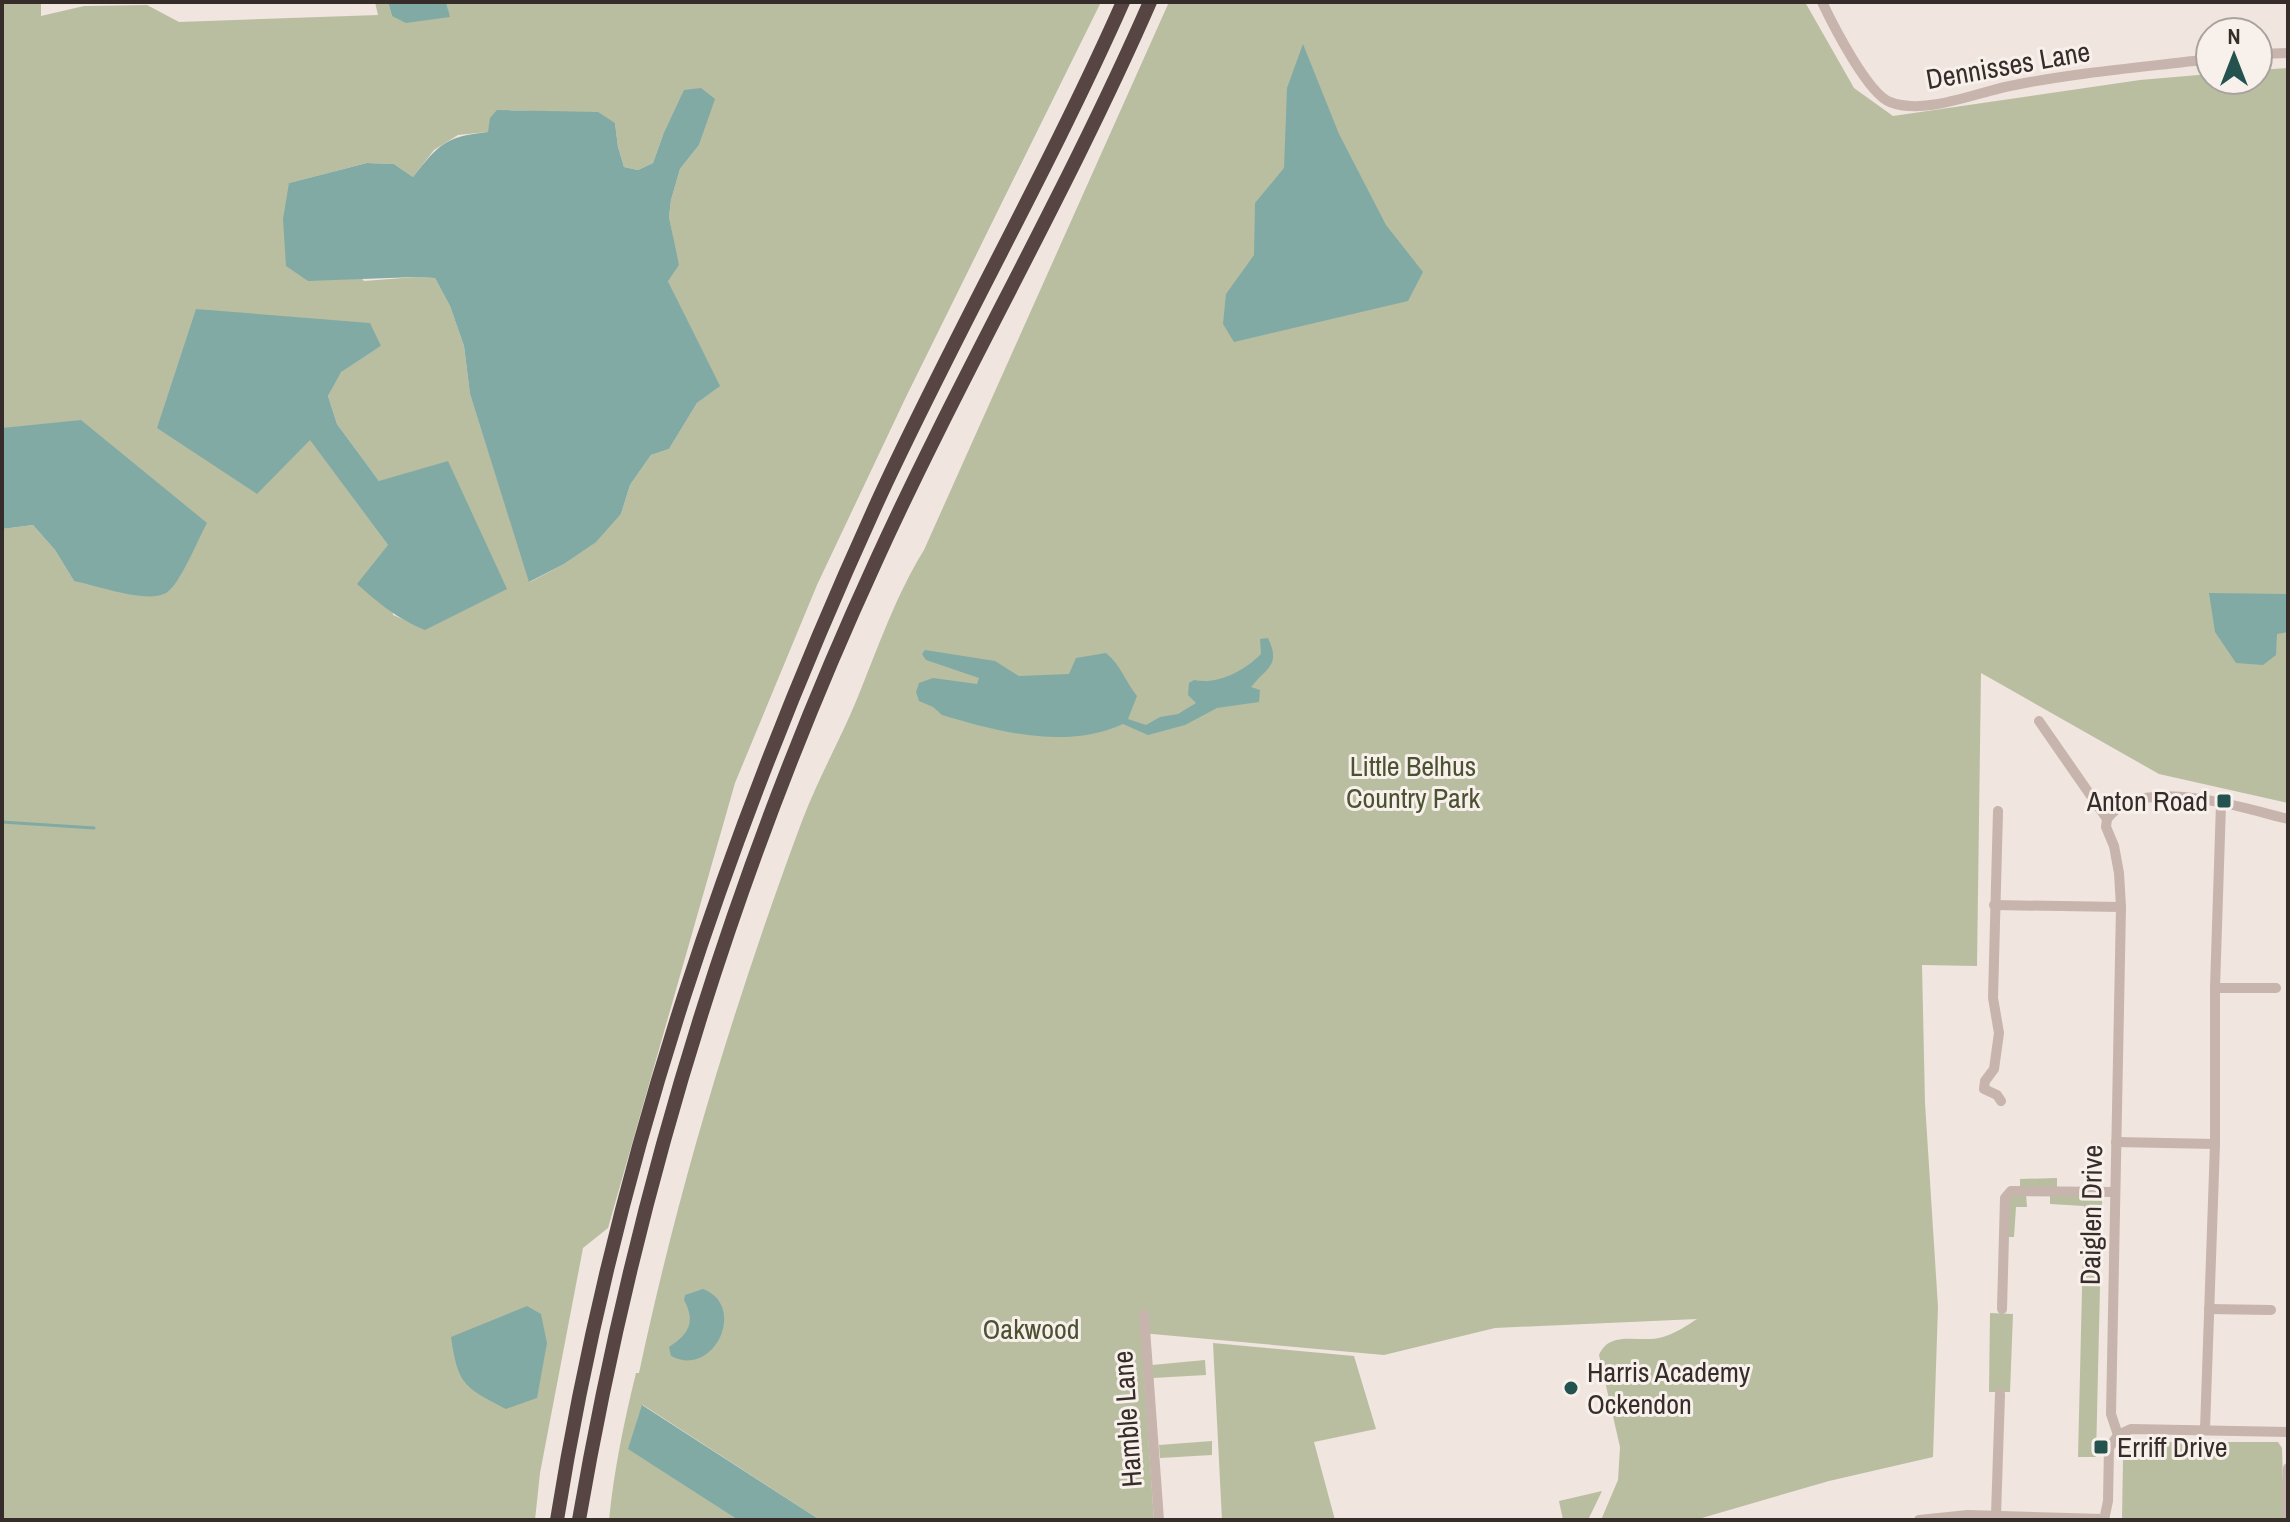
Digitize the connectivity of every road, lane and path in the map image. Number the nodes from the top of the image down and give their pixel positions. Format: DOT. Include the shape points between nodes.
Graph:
graph roads {
  1 [pos="1123,2"];
  2 [pos="1150,2"];
  3 [pos="1822,2"];
  4 [pos="2194,61"];
  5 [pos="2039,721"];
  6 [pos="2221,804"];
  7 [pos="1998,811"];
  8 [pos="2107,819"];
  9 [pos="2288,819"];
  10 [pos="1994,905"];
  11 [pos="2121,907"];
  12 [pos="2215,988"];
  13 [pos="2276,988"];
  14 [pos="2001,1101"];
  15 [pos="2116,1142"];
  16 [pos="2215,1144"];
  17 [pos="2115,1192"];
  18 [pos="2002,1309"];
  19 [pos="2209,1309"];
  20 [pos="2271,1310"];
  21 [pos="1144,1315"];
  22 [pos="2000,1394"];
  23 [pos="2205,1429"];
  24 [pos="2288,1432"];
  25 [pos="2118,1435"];
  26 [pos="2288,1468"];
  27 [pos="1996,1515"];
  28 [pos="1968,1517"];
  29 [pos="557,1520"];
  30 [pos="579,1520"];
  31 [pos="1159,1520"];
  32 [pos="1919,1520"];
  33 [pos="2104,1520"];
  34 [pos="2287,1520"];
  1 -- 29 [label="highway" via="883,490 737,837 680,1003 627,1183"];
  2 -- 30 [label="highway" via="901,507 755,854 651,1185"];
  3 -- 4 [label="street, Dennisses Lane" via="1872,88 1887,101 1905,106 1937,104 2014,85"];
  5 -- 8 [label="street, Daiglen Drive"];
  6 -- 8 [label="street" via="2169,795 2136,800"];
  6 -- 9 [label="street"];
  6 -- 12 [label="street"];
  7 -- 10 [label="street"];
  8 -- 11 [label="street, Daiglen Drive"];
  10 -- 11 [label="street"];
  10 -- 14 [label="street" via="1993,998 1999,1033 1994,1069 1984,1089"];
  11 -- 15 [label="street, Daiglen Drive"];
  12 -- 13 [label="street"];
  12 -- 16 [label="street"];
  15 -- 16 [label="street"];
  15 -- 17 [label="street, Daiglen Drive"];
  16 -- 19 [label="street"];
  17 -- 18 [label="street" via="2007,1193"];
  17 -- 25 [label="street, Daiglen Drive" via="2111,1414"];
  19 -- 20 [label="street"];
  19 -- 23 [label="street"];
  21 -- 31 [label="street, Hamble Lane"];
  22 -- 27 [label="street"];
  23 -- 24 [label="street"];
  23 -- 25 [label="street" via="2131,1429"];
  25 -- 33 [label="street, Daiglen Drive" via="2109,1448"];
  26 -- 34 [label="street"];
  27 -- 28 [label="street"];
  27 -- 33 [label="street"];
  28 -- 32 [label="street"];
}
